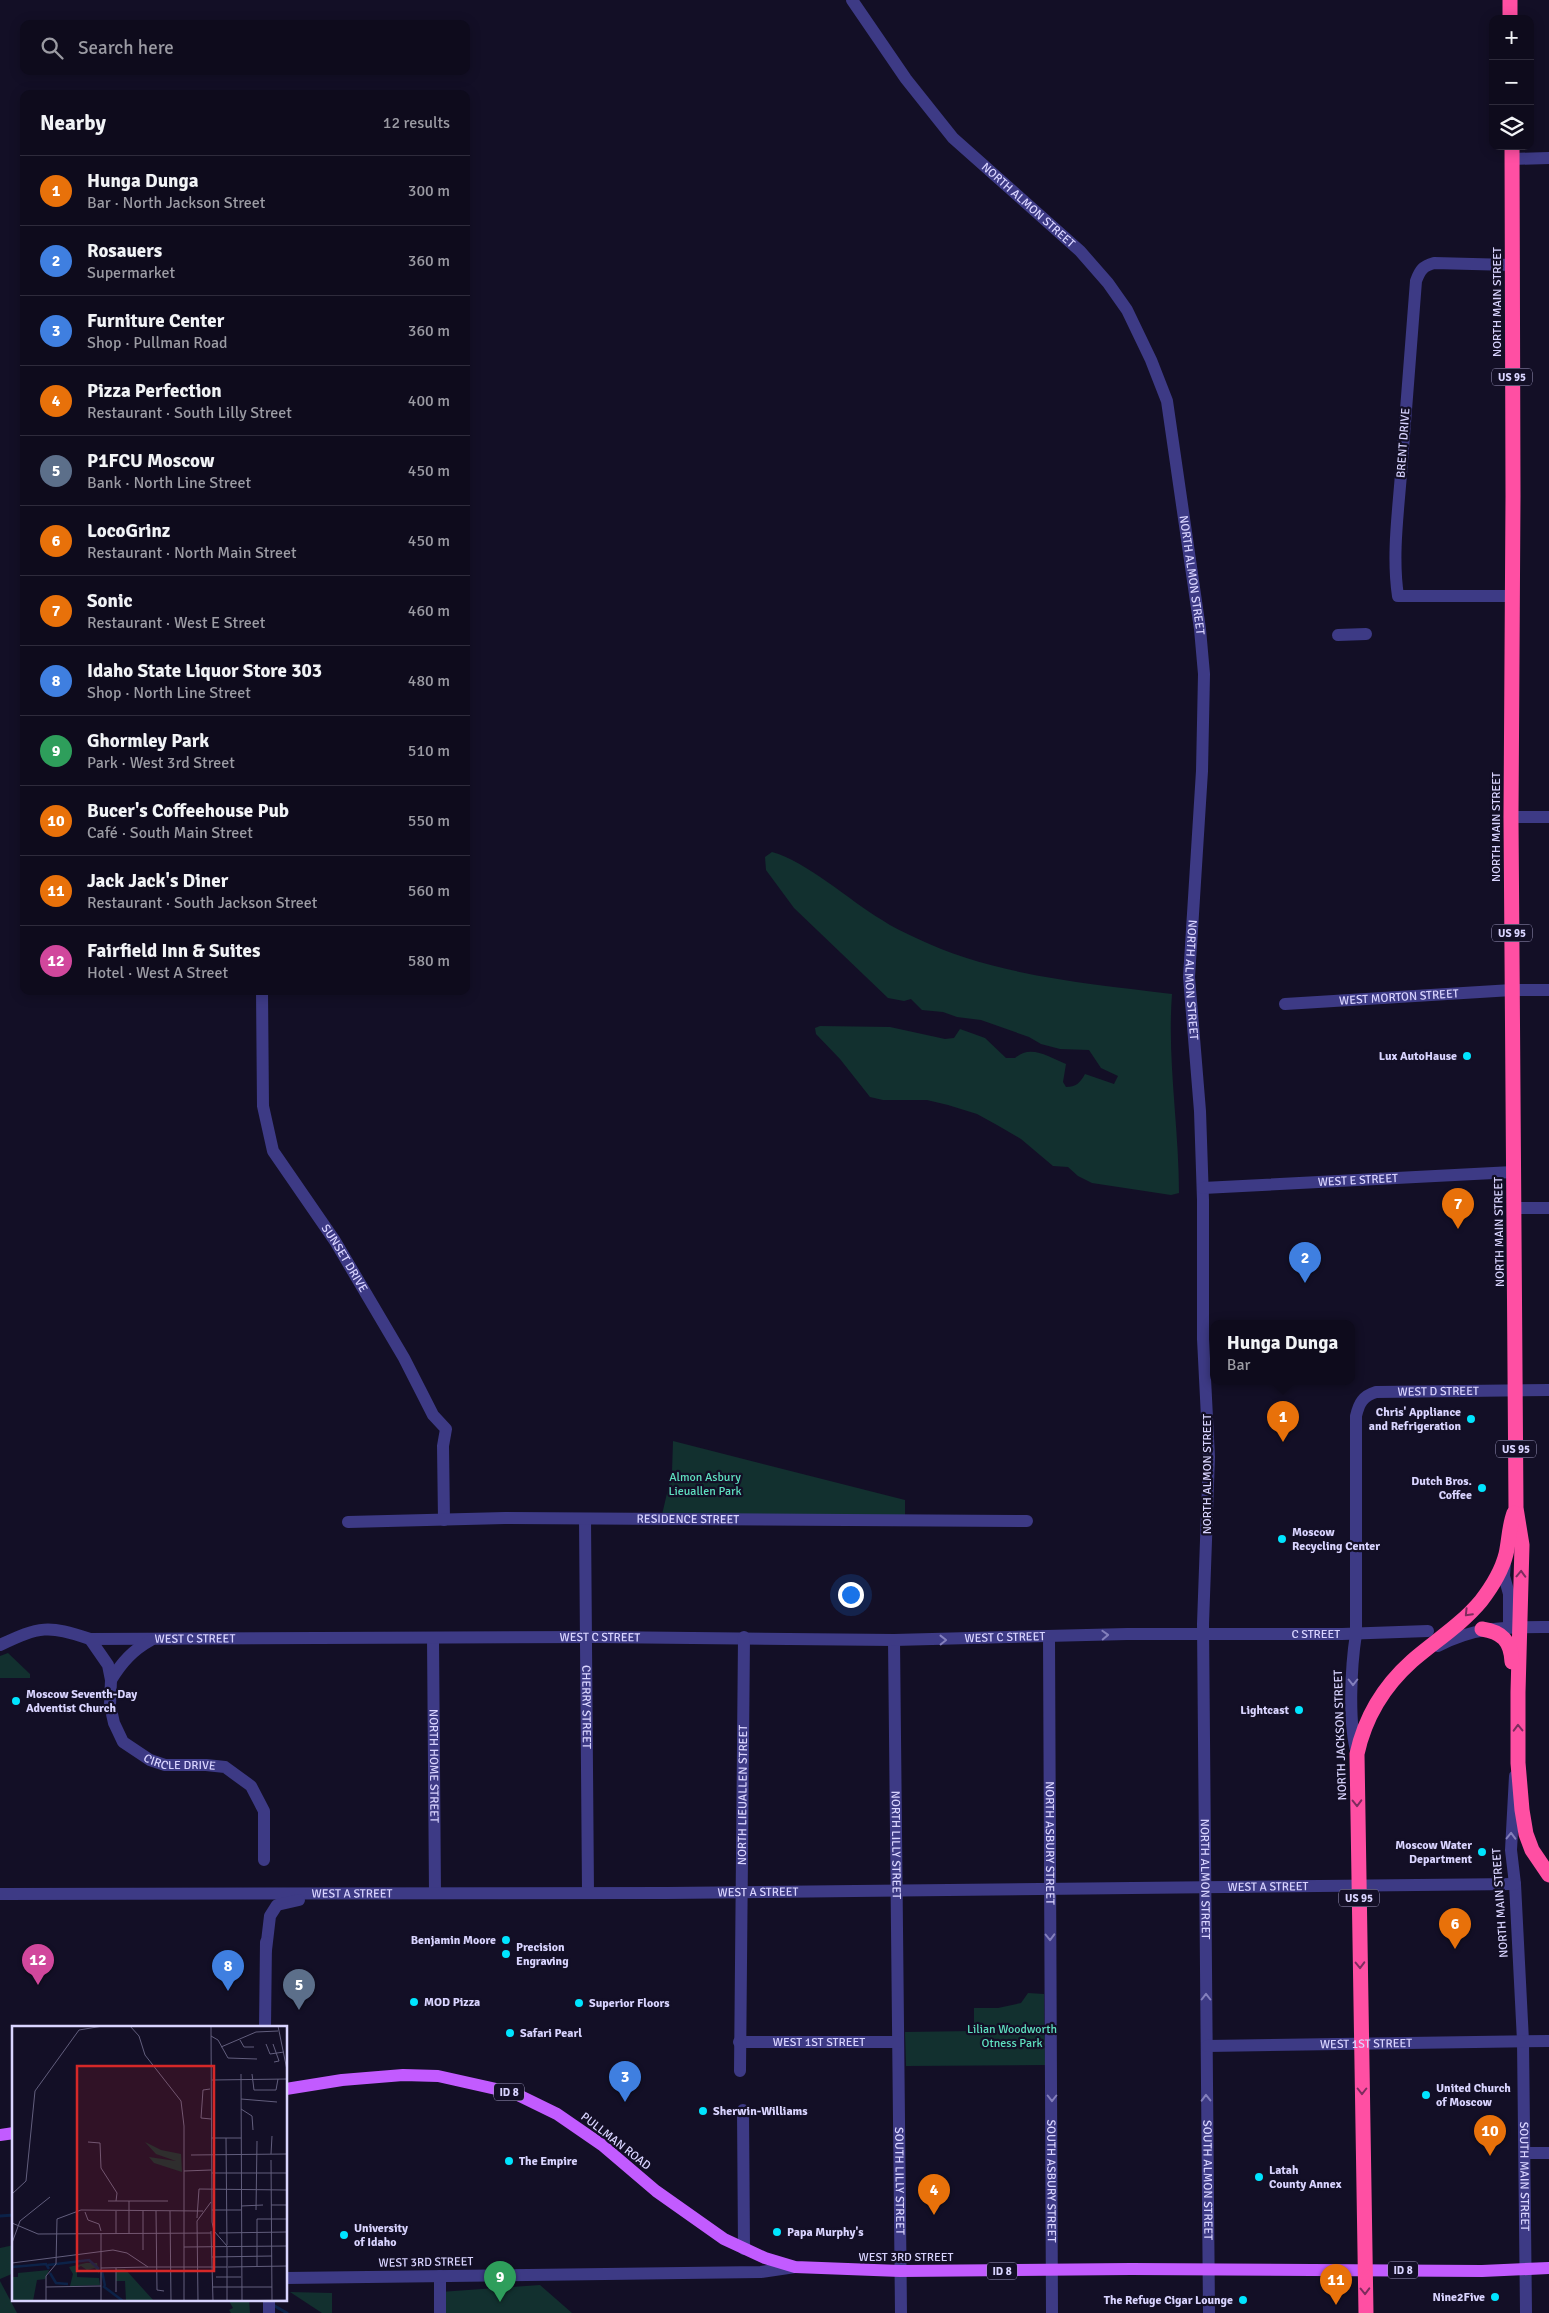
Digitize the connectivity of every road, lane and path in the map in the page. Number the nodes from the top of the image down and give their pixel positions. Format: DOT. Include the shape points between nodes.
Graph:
graph roads {
  1 [pos="852,0"];
  2 [pos="1510,0"];
  3 [pos="1510,15"];
  4 [pos="1512,152"];
  5 [pos="1549,158"];
  6 [pos="1511,265"];
  7 [pos="1512,596"];
  8 [pos="1366,634"];
  9 [pos="1338,635"];
  10 [pos="1511,817"];
  11 [pos="1549,818"];
  12 [pos="1512,990"];
  13 [pos="1549,990"];
  14 [pos="262,995"];
  15 [pos="1285,1004"];
  16 [pos="1514,1172"];
  17 [pos="1202,1188"];
  18 [pos="1514,1208"];
  19 [pos="1549,1208"];
  20 [pos="1516,1390"];
  21 [pos="1549,1390"];
  22 [pos="1362,1399"];
  23 [pos="1516,1508"];
  24 [pos="585,1519"];
  25 [pos="444,1520"];
  26 [pos="1027,1521"];
  27 [pos="348,1522"];
  28 [pos="1506,1556"];
  29 [pos="1514,1627"];
  30 [pos="1549,1627"];
  31 [pos="1482,1629"];
  32 [pos="1428,1631"];
  33 [pos="1203,1634"];
  34 [pos="1356,1634"];
  35 [pos="588,1637"];
  36 [pos="744,1637"];
  37 [pos="1049,1637"];
  38 [pos="433,1638"];
  39 [pos="90,1639"];
  40 [pos="154,1639"];
  41 [pos="894,1640"];
  42 [pos="0,1645"];
  43 [pos="1420,1656"];
  44 [pos="111,1680"];
  45 [pos="1518,1692"];
  46 [pos="1357,1754"];
  47 [pos="1518,1763"];
  48 [pos="264,1860"];
  49 [pos="1549,1875"];
  50 [pos="1515,1884"];
  51 [pos="1358,1885"];
  52 [pos="1205,1887"];
  53 [pos="1050,1888"];
  54 [pos="897,1890"];
  55 [pos="743,1892"];
  56 [pos="265,1893"];
  57 [pos="434,1893"];
  58 [pos="588,1893"];
  59 [pos="0,1894"];
  60 [pos="366,1894"];
  61 [pos="266,1954"];
  62 [pos="265,2026"];
  63 [pos="1523,2041"];
  64 [pos="1549,2041"];
  65 [pos="739,2042"];
  66 [pos="1361,2042"];
  67 [pos="898,2046"];
  68 [pos="1207,2046"];
  69 [pos="1051,2050"];
  70 [pos="740,2071"];
  71 [pos="288,2089"];
  72 [pos="743,2110"];
  73 [pos="1549,2153"];
  74 [pos="1525,2154"];
  75 [pos="744,2249"];
  76 [pos="795,2267"];
  77 [pos="1549,2268"];
  78 [pos="1209,2269"];
  79 [pos="1365,2269"];
  80 [pos="1052,2270"];
  81 [pos="1526,2270"];
  82 [pos="900,2271"];
  83 [pos="440,2276"];
  84 [pos="288,2278"];
  85 [pos="269,2300"];
  86 [pos="269,2313"];
  87 [pos="440,2313"];
  88 [pos="901,2313"];
  89 [pos="1052,2313"];
  90 [pos="1209,2313"];
  91 [pos="1366,2313"];
  92 [pos="1526,2313"];
  1 -- 17 [label="street, NORTH ALMON STREET" via="906,79 953,138 1080,250 1108,283 1127,310 1167,401 1204,674 1202,771 1189,977 1200,1111"];
  2 -- 3 [label="highway"];
  4 -- 5 [label="street"];
  4 -- 6 [label="highway, NORTH MAIN STREET / US 95"];
  6 -- 7 [label="highway, NORTH MAIN STREET / US 95"];
  6 -- 7 [label="street, BRENT DRIVE" via="1434,263 1419,271 1404,434 1396,583 1398,596"];
  7 -- 10 [label="highway, NORTH MAIN STREET / US 95"];
  8 -- 9 [label="street"];
  10 -- 11 [label="street"];
  10 -- 12 [label="highway, NORTH MAIN STREET / US 95"];
  12 -- 13 [label="street, WEST MORTON STREET"];
  12 -- 15 [label="street, WEST MORTON STREET"];
  12 -- 16 [label="highway, NORTH MAIN STREET / US 95"];
  14 -- 25 [label="street, SUNSET DRIVE" via="263,1106 273,1152 335,1241 434,1415 446,1429 443,1446"];
  16 -- 17 [label="street, WEST E STREET"];
  16 -- 18 [label="highway, NORTH MAIN STREET / US 95"];
  17 -- 33 [label="street, NORTH ALMON STREET" via="1202,1339 1210,1486"];
  18 -- 19 [label="street"];
  18 -- 20 [label="highway, NORTH MAIN STREET / US 95"];
  20 -- 21 [label="street, WEST D STREET"];
  20 -- 22 [label="street, WEST D STREET" via="1376,1392"];
  20 -- 23 [label="highway, NORTH MAIN STREET / US 95"];
  22 -- 34 [label="street, NORTH JACKSON STREET" via="1356,1416"];
  23 -- 28 [label="highway, NORTH MAIN STREET / US 95"];
  29 -- 23 [label="highway, NORTH MAIN STREET / US 95, one-way" via="1522,1545"];
  24 -- 25 [label="street, RESIDENCE STREET"];
  24 -- 26 [label="street, RESIDENCE STREET"];
  24 -- 35 [label="street, CHERRY STREET"];
  25 -- 27 [label="street, RESIDENCE STREET"];
  28 -- 29 [label="street, NORTH MAIN STREET" via="1504,1576"];
  28 -- 43 [label="highway, NORTH MAIN STREET / US 95, one-way" via="1480,1601"];
  29 -- 30 [label="street"];
  29 -- 31 [label="street"];
  29 -- 45 [label="highway, NORTH MAIN STREET / US 95"];
  31 -- 43 [label="street" via="1464,1633"];
  31 -- 45 [label="highway" via="1494,1631 1508,1643 1512,1651 1512,1677"];
  32 -- 34 [label="street, C STREET"];
  33 -- 34 [label="street, C STREET"];
  37 -- 33 [label="street, WEST C STREET, one-way"];
  33 -- 52 [label="street, NORTH ALMON STREET"];
  34 -- 46 [label="street, NORTH JACKSON STREET, one-way" via="1353,1727"];
  35 -- 36 [label="street, WEST C STREET"];
  35 -- 38 [label="street, WEST C STREET"];
  35 -- 58 [label="street, CHERRY STREET"];
  36 -- 41 [label="street, WEST C STREET"];
  36 -- 55 [label="street, NORTH LIEUALLEN STREET"];
  41 -- 37 [label="street, WEST C STREET, one-way"];
  37 -- 53 [label="street, NORTH ASBURY STREET"];
  38 -- 40 [label="street, WEST C STREET"];
  38 -- 57 [label="street, NORTH HOME STREET"];
  39 -- 40 [label="street, WEST C STREET"];
  39 -- 42 [label="street, WEST C STREET" via="46,1628 31,1630"];
  39 -- 44 [label="street, CIRCLE DRIVE" via="108,1665"];
  40 -- 44 [label="street" via="137,1648"];
  41 -- 54 [label="street, NORTH LILLY STREET"];
  43 -- 46 [label="highway, NORTH MAIN STREET / US 95" via="1390,1685 1371,1711"];
  44 -- 48 [label="street, CIRCLE DRIVE" via="110,1705 114,1723 123,1742 141,1756 165,1765 206,1764 225,1768 251,1786 264,1811"];
  47 -- 45 [label="highway, NORTH MAIN STREET / US 95, one-way"];
  46 -- 51 [label="highway, NORTH JACKSON STREET / US 95, one-way"];
  47 -- 49 [label="highway, NORTH MAIN STREET / US 95" via="1526,1834 1532,1850"];
  50 -- 47 [label="street, NORTH MAIN STREET, one-way" via="1511,1821"];
  50 -- 51 [label="street, WEST A STREET"];
  50 -- 63 [label="street, NORTH MAIN STREET"];
  51 -- 52 [label="street, WEST A STREET"];
  51 -- 66 [label="highway, NORTH JACKSON STREET / US 95, one-way"];
  52 -- 53 [label="street, WEST A STREET"];
  68 -- 52 [label="street, NORTH ALMON STREET, one-way"];
  53 -- 54 [label="street, WEST A STREET"];
  53 -- 69 [label="street, NORTH ASBURY STREET, one-way"];
  54 -- 55 [label="street, WEST A STREET"];
  54 -- 67 [label="street, NORTH LILLY STREET"];
  55 -- 58 [label="street, WEST A STREET"];
  55 -- 65 [label="street, NORTH LIEUALLEN STREET"];
  56 -- 59 [label="street, WEST A STREET"];
  56 -- 60 [label="street, WEST A STREET"];
  56 -- 61 [label="street"];
  57 -- 58 [label="street, WEST A STREET"];
  57 -- 60 [label="street, WEST A STREET"];
  60 -- 61 [label="street" via="287,1901 277,1905 270,1916"];
  61 -- 62 [label="street"];
  63 -- 64 [label="street, WEST 1ST STREET"];
  63 -- 66 [label="street, WEST 1ST STREET"];
  63 -- 74 [label="street, SOUTH MAIN STREET"];
  65 -- 67 [label="street, WEST 1ST STREET"];
  65 -- 70 [label="street, NORTH LIEUALLEN STREET"];
  66 -- 68 [label="street, WEST 1ST STREET"];
  66 -- 79 [label="highway, US 95, one-way"];
  67 -- 82 [label="street, SOUTH LILLY STREET"];
  78 -- 68 [label="street, SOUTH ALMON STREET, one-way"];
  69 -- 80 [label="street, SOUTH ASBURY STREET, one-way"];
  71 -- 75 [label="main road, PULLMAN ROAD / ID 8" via="402,2074 438,2076 514,2093 565,2119 702,2225"];
  72 -- 75 [label="street"];
  73 -- 74 [label="street"];
  74 -- 81 [label="street, SOUTH MAIN STREET"];
  75 -- 76 [label="main road, PULLMAN ROAD / ID 8"];
  76 -- 82 [label="main road, WEST 3RD STREET / ID 8"];
  76 -- 83 [label="street, WEST 3RD STREET" via="761,2272"];
  77 -- 81 [label="main road, ID 8"];
  78 -- 79 [label="main road, WEST 3RD STREET / ID 8"];
  78 -- 80 [label="main road, WEST 3RD STREET / ID 8"];
  78 -- 90 [label="street, SOUTH ALMON STREET"];
  79 -- 81 [label="main road, WEST 3RD STREET / ID 8"];
  79 -- 91 [label="highway, US 95, one-way"];
  80 -- 82 [label="main road, WEST 3RD STREET / ID 8"];
  80 -- 89 [label="street, SOUTH ASBURY STREET"];
  81 -- 92 [label="street, SOUTH MAIN STREET"];
  82 -- 88 [label="street, SOUTH LILLY STREET"];
  83 -- 84 [label="street, WEST 3RD STREET"];
  83 -- 87 [label="street"];
  85 -- 86 [label="street"];
}
